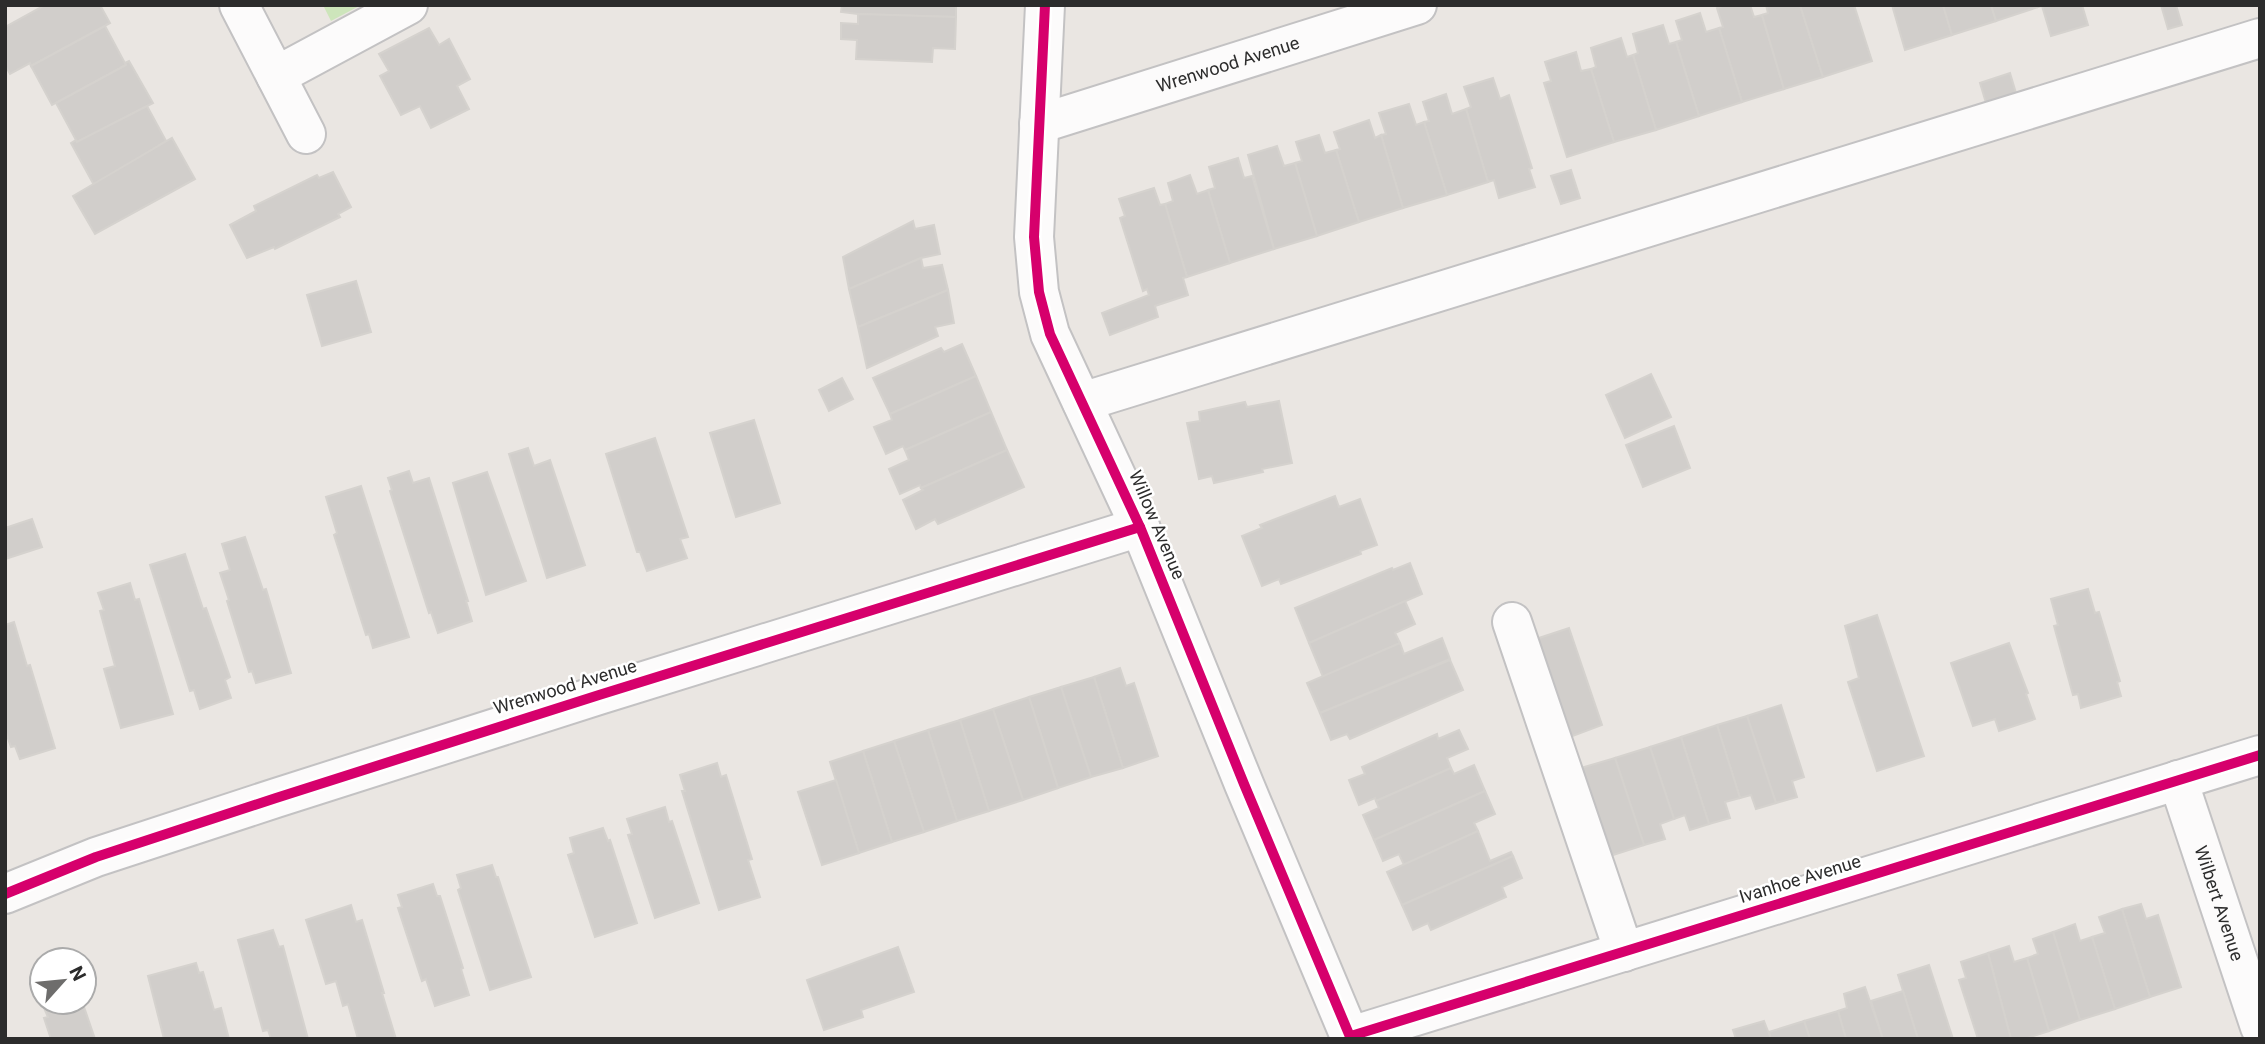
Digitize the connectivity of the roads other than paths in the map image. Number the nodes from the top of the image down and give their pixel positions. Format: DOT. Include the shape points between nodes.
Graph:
graph roads {
  1 [pos="239,5"];
  2 [pos="408,5"];
  3 [pos="1045,5"];
  4 [pos="1418,5"];
  5 [pos="2260,38"];
  6 [pos="276,76"];
  7 [pos="1038,124"];
  8 [pos="306,134"];
  9 [pos="1082,402"];
  10 [pos="1140,527"];
  11 [pos="1511,622"];
  12 [pos="2260,755"];
  13 [pos="2178,780"];
  14 [pos="5,894"];
  15 [pos="1624,952"];
  16 [pos="2260,1027"];
  17 [pos="1351,1037"];
  1 -- 6 [label="street"];
  2 -- 6 [label="street"];
  3 -- 7 [label="street, Willow Avenue"];
  4 -- 7 [label="street, Wrenwood Avenue"];
  5 -- 9 [label="street"];
  6 -- 8 [label="street"];
  7 -- 9 [label="street, Willow Avenue" via="1034,237 1039,292 1050,334"];
  9 -- 10 [label="street, Willow Avenue"];
  10 -- 14 [label="street, Wrenwood Avenue" via="301,790 96,857"];
  10 -- 17 [label="street, Willow Avenue"];
  11 -- 15 [label="street"];
  12 -- 13 [label="street, Ivanhoe Avenue"];
  13 -- 15 [label="street, Ivanhoe Avenue"];
  13 -- 16 [label="street, Wilbert Avenue"];
  15 -- 17 [label="street, Ivanhoe Avenue"];
}
